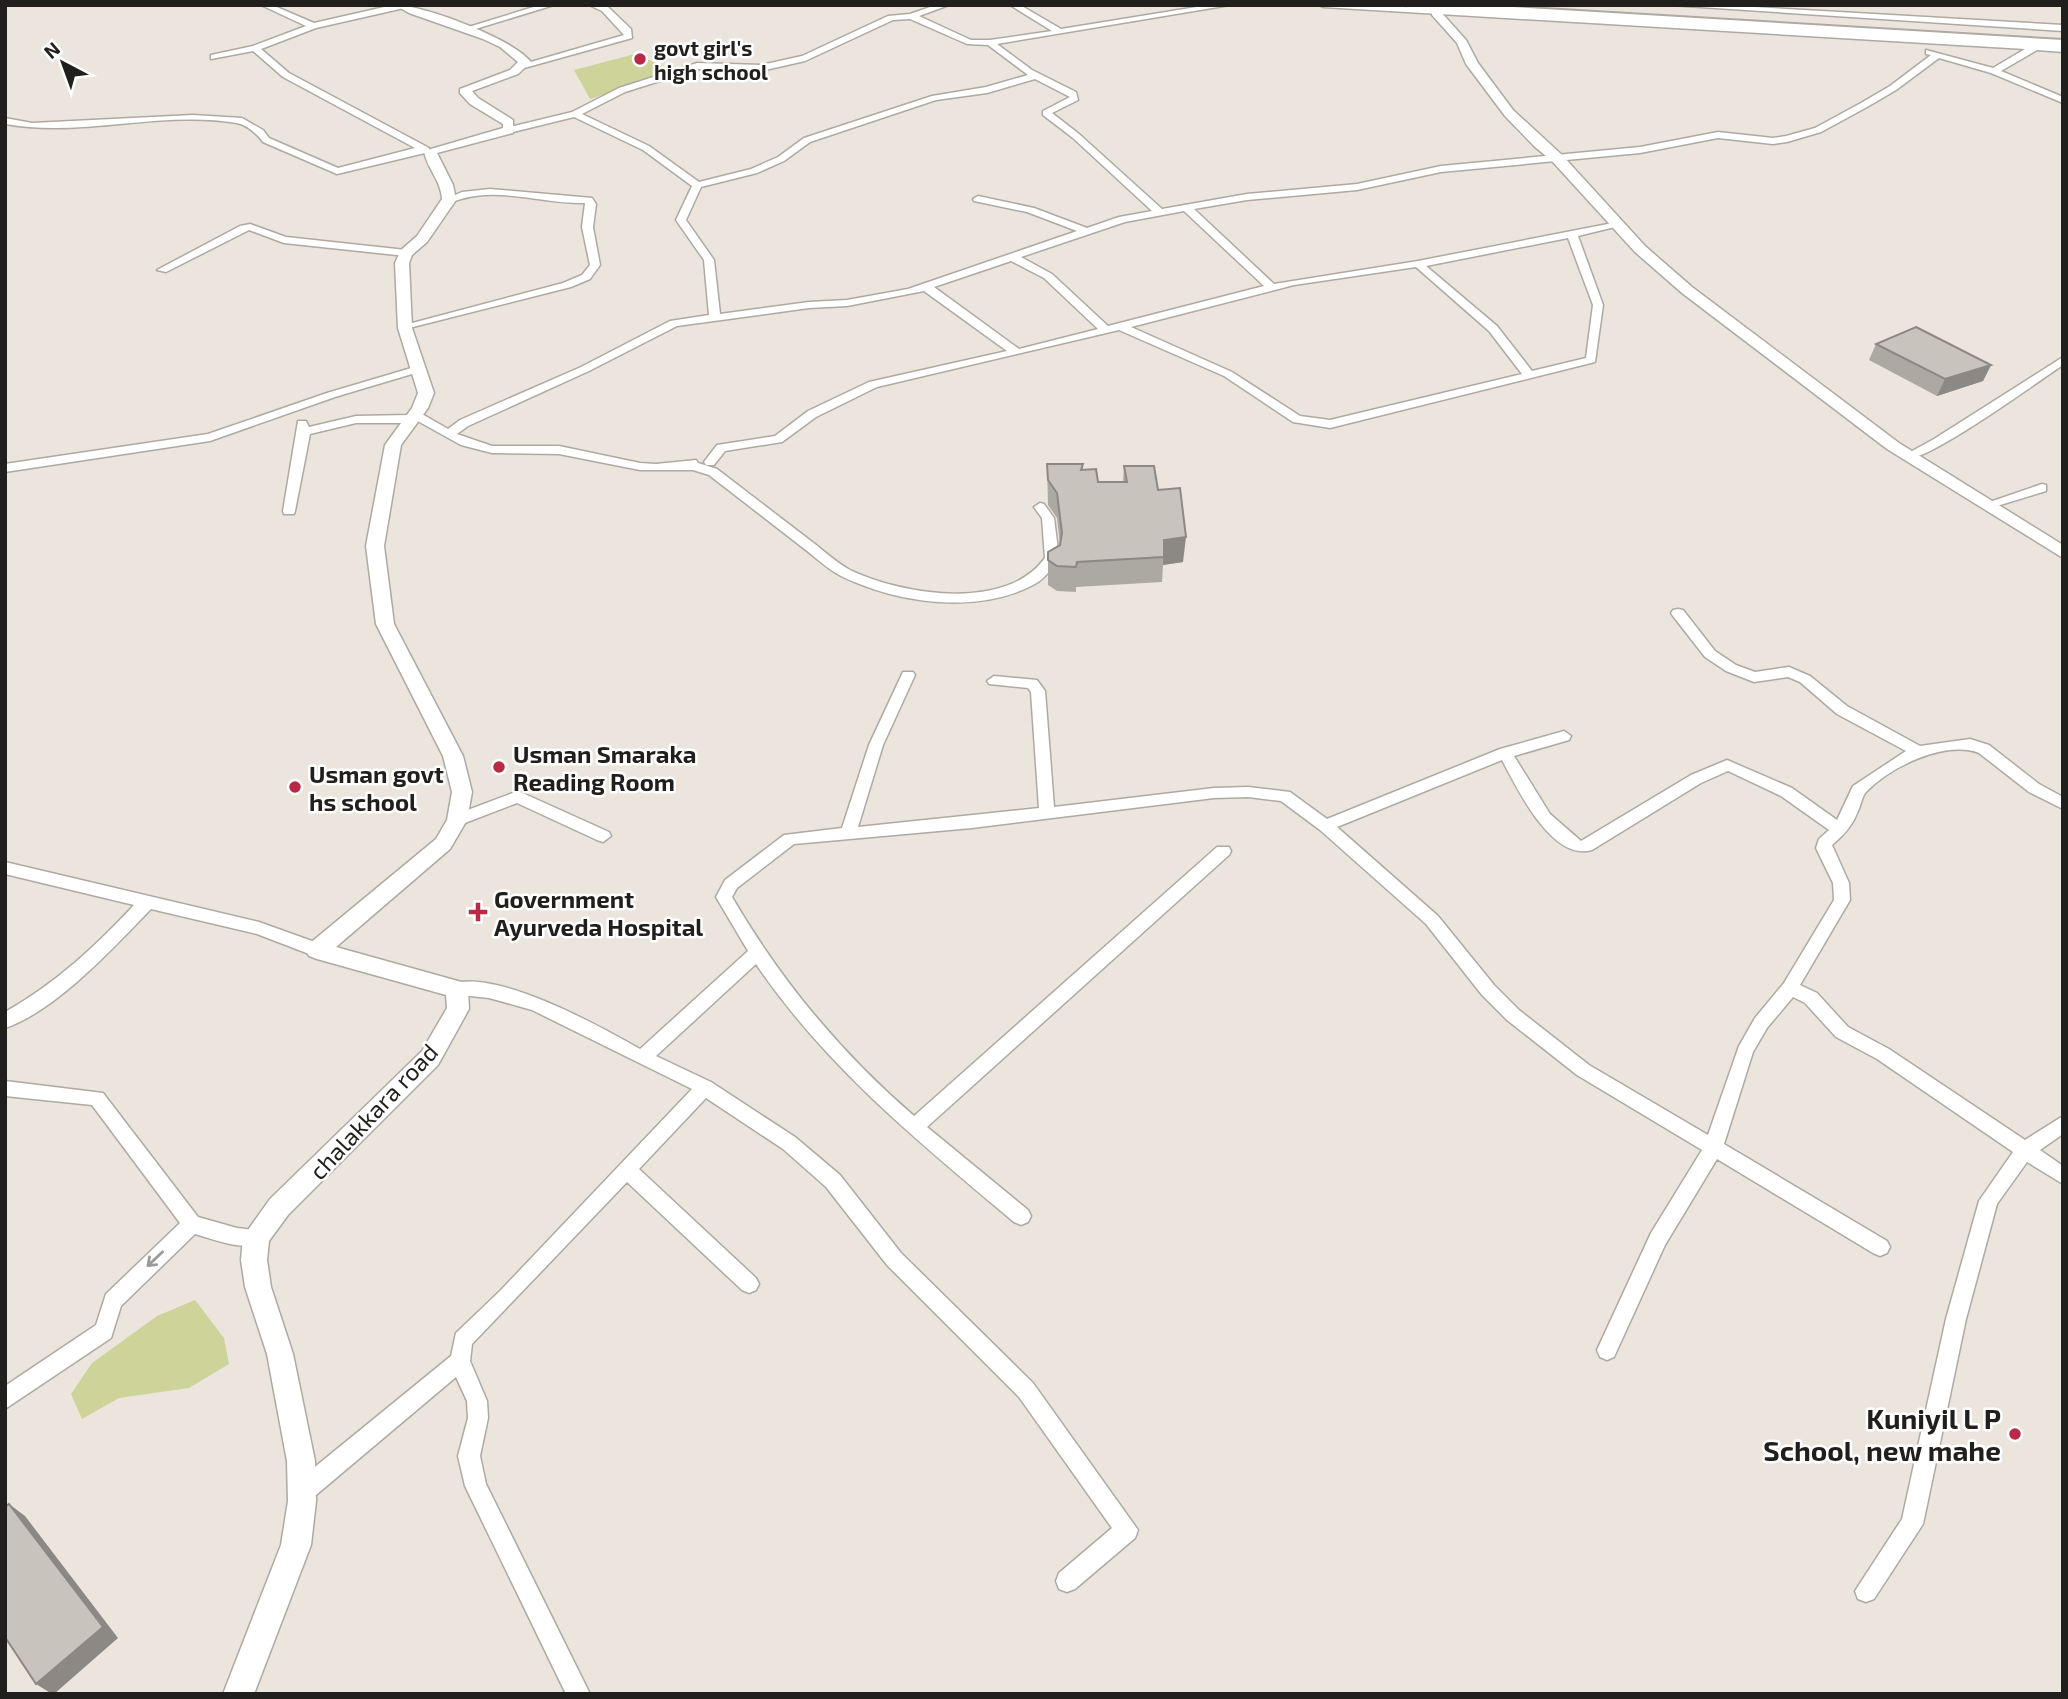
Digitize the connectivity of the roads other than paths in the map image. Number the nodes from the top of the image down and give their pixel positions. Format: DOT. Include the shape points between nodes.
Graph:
graph roads {
  1 [pos="265,5"];
  2 [pos="550,5"];
  3 [pos="593,5"];
  4 [pos="946,5"];
  5 [pos="1014,5"];
  6 [pos="1226,5"];
  7 [pos="1323,5"];
  8 [pos="1409,5"];
  9 [pos="1540,5"];
  10 [pos="1674,5"];
  11 [pos="400,6"];
  12 [pos="1436,13"];
  13 [pos="911,16"];
  14 [pos="313,26"];
  15 [pos="2063,28"];
  16 [pos="466,29"];
  17 [pos="1060,32"];
  18 [pos="2063,36"];
  19 [pos="1884,38"];
  20 [pos="990,43"];
  21 [pos="2063,44"];
  22 [pos="255,48"];
  23 [pos="2034,48"];
  24 [pos="2063,50"];
  25 [pos="1937,55"];
  26 [pos="214,57"];
  27 [pos="520,68"];
  28 [pos="1994,71"];
  29 [pos="1035,75"];
  30 [pos="2063,100"];
  31 [pos="575,114"];
  32 [pos="5,121"];
  33 [pos="509,130"];
  34 [pos="427,149"];
  35 [pos="1557,158"];
  36 [pos="697,185"];
  37 [pos="978,199"];
  38 [pos="449,200"];
  39 [pos="1188,209"];
  40 [pos="1160,212"];
  41 [pos="1618,225"];
  42 [pos="1085,231"];
  43 [pos="1572,234"];
  44 [pos="406,253"];
  45 [pos="1012,257"];
  46 [pos="1418,264"];
  47 [pos="162,270"];
  48 [pos="926,287"];
  49 [pos="1273,289"];
  50 [pos="715,317"];
  51 [pos="1119,326"];
  52 [pos="405,328"];
  53 [pos="1105,329"];
  54 [pos="1016,352"];
  55 [pos="2063,360"];
  56 [pos="418,369"];
  57 [pos="1528,376"];
  58 [pos="297,408"];
  59 [pos="413,417"];
  60 [pos="304,432"];
  61 [pos="449,434"];
  62 [pos="1909,456"];
  63 [pos="710,462"];
  64 [pos="7,464"];
  65 [pos="682,466"];
  66 [pos="2042,488"];
  67 [pos="739,490"];
  68 [pos="1987,505"];
  69 [pos="1040,507"];
  70 [pos="289,510"];
  71 [pos="2063,554"];
  72 [pos="1014,576"];
  73 [pos="1029,582"];
  74 [pos="1678,613"];
  75 [pos="908,675"];
  76 [pos="994,681"];
  77 [pos="1564,736"];
  78 [pos="1918,751"];
  79 [pos="1505,753"];
  80 [pos="2063,804"];
  81 [pos="1046,813"];
  82 [pos="457,820"];
  83 [pos="1325,826"];
  84 [pos="1839,830"];
  85 [pos="848,835"];
  86 [pos="603,836"];
  87 [pos="1223,851"];
  88 [pos="5,868"];
  89 [pos="147,902"];
  90 [pos="317,950"];
  91 [pos="756,954"];
  92 [pos="1790,988"];
  93 [pos="457,989"];
  94 [pos="5,1021"];
  95 [pos="642,1058"];
  96 [pos="5,1087"];
  97 [pos="705,1087"];
  98 [pos="2063,1125"];
  99 [pos="915,1127"];
  100 [pos="1713,1149"];
  101 [pos="2025,1150"];
  102 [pos="627,1170"];
  103 [pos="2063,1176"];
  104 [pos="1021,1216"];
  105 [pos="192,1224"];
  106 [pos="256,1237"];
  107 [pos="1880,1247"];
  108 [pos="749,1284"];
  109 [pos="1606,1349"];
  110 [pos="460,1361"];
  111 [pos="5,1399"];
  112 [pos="302,1492"];
  113 [pos="1067,1581"];
  114 [pos="1866,1591"];
  115 [pos="238,1694"];
  116 [pos="578,1694"];
  1 -- 14 [label="street"];
  2 -- 16 [label="street"];
  3 -- 27 [label="street" via="605,9 629,36"];
  4 -- 13 [label="street"];
  5 -- 17 [label="street"];
  6 -- 17 [label="street"];
  7 -- 12 [label="street"];
  8 -- 21 [label="highway"];
  9 -- 18 [label="highway"];
  10 -- 15 [label="street"];
  11 -- 14 [label="street"];
  11 -- 16 [label="main road"];
  12 -- 19 [label="street"];
  12 -- 35 [label="main road" via="1462,42 1472,64 1509,113"];
  13 -- 20 [label="street" via="970,41"];
  13 -- 31 [label="street" via="880,22 830,49 776,66 712,64 681,69 622,90"];
  14 -- 22 [label="street"];
  16 -- 27 [label="main road" via="523,57 526,62"];
  17 -- 20 [label="street"];
  19 -- 23 [label="street"];
  19 -- 25 [label="street"];
  20 -- 29 [label="street"];
  22 -- 26 [label="street"];
  22 -- 34 [label="street" via="286,75"];
  23 -- 24 [label="street"];
  23 -- 28 [label="street"];
  25 -- 28 [label="street"];
  25 -- 35 [label="street" via="1893,88 1818,130 1773,141 1718,135 1640,150"];
  27 -- 33 [label="main road" via="466,89 474,101 509,123"];
  28 -- 30 [label="street"];
  29 -- 36 [label="street" via="987,90 935,98 807,140 754,171"];
  29 -- 40 [label="street" via="1073,94 1074,98 1046,113 1066,125"];
  31 -- 33 [label="street"];
  31 -- 36 [label="street" via="646,148"];
  32 -- 34 [label="street" via="32,126 193,118 242,121 266,140 337,172"];
  33 -- 34 [label="main road"];
  34 -- 38 [label="main road" via="448,183"];
  35 -- 39 [label="street" via="1441,169 1380,183 1247,197"];
  35 -- 41 [label="main road"];
  36 -- 50 [label="street" via="681,220 709,260"];
  37 -- 42 [label="street" via="1030,210"];
  38 -- 44 [label="main road" via="422,239"];
  38 -- 52 [label="street" via="482,193 588,200 587,236 595,265 586,277 567,285"];
  39 -- 40 [label="street"];
  39 -- 49 [label="street"];
  40 -- 42 [label="street"];
  41 -- 43 [label="street"];
  41 -- 62 [label="main road" via="1687,290"];
  42 -- 45 [label="street"];
  43 -- 46 [label="street"];
  43 -- 57 [label="street" via="1598,304 1591,360"];
  44 -- 47 [label="street" via="284,240 250,227"];
  44 -- 52 [label="main road" via="402,263"];
  45 -- 48 [label="street"];
  45 -- 53 [label="street" via="1048,276"];
  46 -- 49 [label="street" via="1324,276"];
  46 -- 57 [label="street" via="1514,349"];
  48 -- 50 [label="street" via="847,303"];
  48 -- 54 [label="street"];
  49 -- 51 [label="street"];
  50 -- 61 [label="street" via="674,323"];
  51 -- 53 [label="street"];
  51 -- 57 [label="street" via="1228,374 1297,419 1330,424"];
  52 -- 56 [label="main road"];
  53 -- 54 [label="street"];
  54 -- 63 [label="street" via="873,384 812,414 778,439 722,448"];
  55 -- 62 [label="street"];
  56 -- 58 [label="street"];
  56 -- 59 [label="main road" via="426,394"];
  58 -- 60 [label="street"];
  58 -- 64 [label="street" via="210,437"];
  59 -- 60 [label="street" via="355,418"];
  59 -- 61 [label="street"];
  59 -- 82 [label="main road" via="393,445 377,559 385,624 453,756 462,792"];
  60 -- 70 [label="street"];
  61 -- 65 [label="street" via="484,449 563,450 644,468"];
  62 -- 68 [label="main road"];
  63 -- 65 [label="street"];
  63 -- 67 [label="street" via="726,471"];
  65 -- 67 [label="street" via="707,470"];
  66 -- 68 [label="street"];
  67 -- 73 [label="street" via="844,572 868,583 900,593 970,598"];
  68 -- 71 [label="main road"];
  69 -- 73 [label="street" via="1048,517 1052,558"];
  72 -- 73 [label="street"];
  74 -- 78 [label="street" via="1710,654 1731,668 1754,677 1789,672 1805,679 1842,710"];
  75 -- 85 [label="street" via="876,745"];
  76 -- 81 [label="street" via="1032,683 1038,691"];
  77 -- 79 [label="street"];
  78 -- 80 [label="street" via="1978,746"];
  78 -- 84 [label="street" via="1858,790"];
  79 -- 83 [label="street"];
  79 -- 84 [label="street" via="1538,809 1579,847 1727,765 1797,797"];
  81 -- 83 [label="street" via="1248,792 1285,796"];
  81 -- 85 [label="street"];
  82 -- 86 [label="street" via="518,797"];
  82 -- 90 [label="main road" via="443,844"];
  83 -- 100 [label="street" via="1432,920 1488,990 1550,1047"];
  84 -- 92 [label="street" via="1824,848 1841,883 1842,900"];
  85 -- 91 [label="street" via="790,839 732,884 724,897"];
  87 -- 99 [label="street"];
  88 -- 89 [label="street"];
  89 -- 90 [label="street" via="259,929"];
  89 -- 94 [label="street" via="60,986"];
  90 -- 93 [label="main road"];
  91 -- 95 [label="street"];
  91 -- 99 [label="street" via="839,1057"];
  92 -- 100 [label="street" via="1745,1051"];
  92 -- 101 [label="street" via="1811,998 1843,1032"];
  93 -- 95 [label="street" via="489,991 536,1004"];
  93 -- 106 [label="main road, chalakkara road" via="458,1009 430,1058 279,1207"];
  95 -- 97 [label="street"];
  96 -- 105 [label="street" via="97,1098"];
  97 -- 102 [label="street"];
  97 -- 113 [label="street" via="789,1143 833,1181 894,1259 1026,1390 1127,1530"];
  98 -- 101 [label="street"];
  99 -- 104 [label="street"];
  100 -- 107 [label="street"];
  100 -- 109 [label="street" via="1658,1239"];
  101 -- 103 [label="street"];
  101 -- 114 [label="street" via="1988,1201 1956,1319 1912,1524"];
  102 -- 108 [label="street"];
  102 -- 110 [label="street" via="463,1340"];
  105 -- 106 [label="street" via="237,1237"];
  105 -- 111 [label="street, one-way" via="113,1301 104,1331"];
  106 -- 112 [label="main road" via="258,1287 281,1354 301,1461"];
  110 -- 112 [label="street"];
  110 -- 116 [label="street" via="477,1401 469,1456 476,1486"];
  112 -- 115 [label="main road" via="296,1545"];
}
